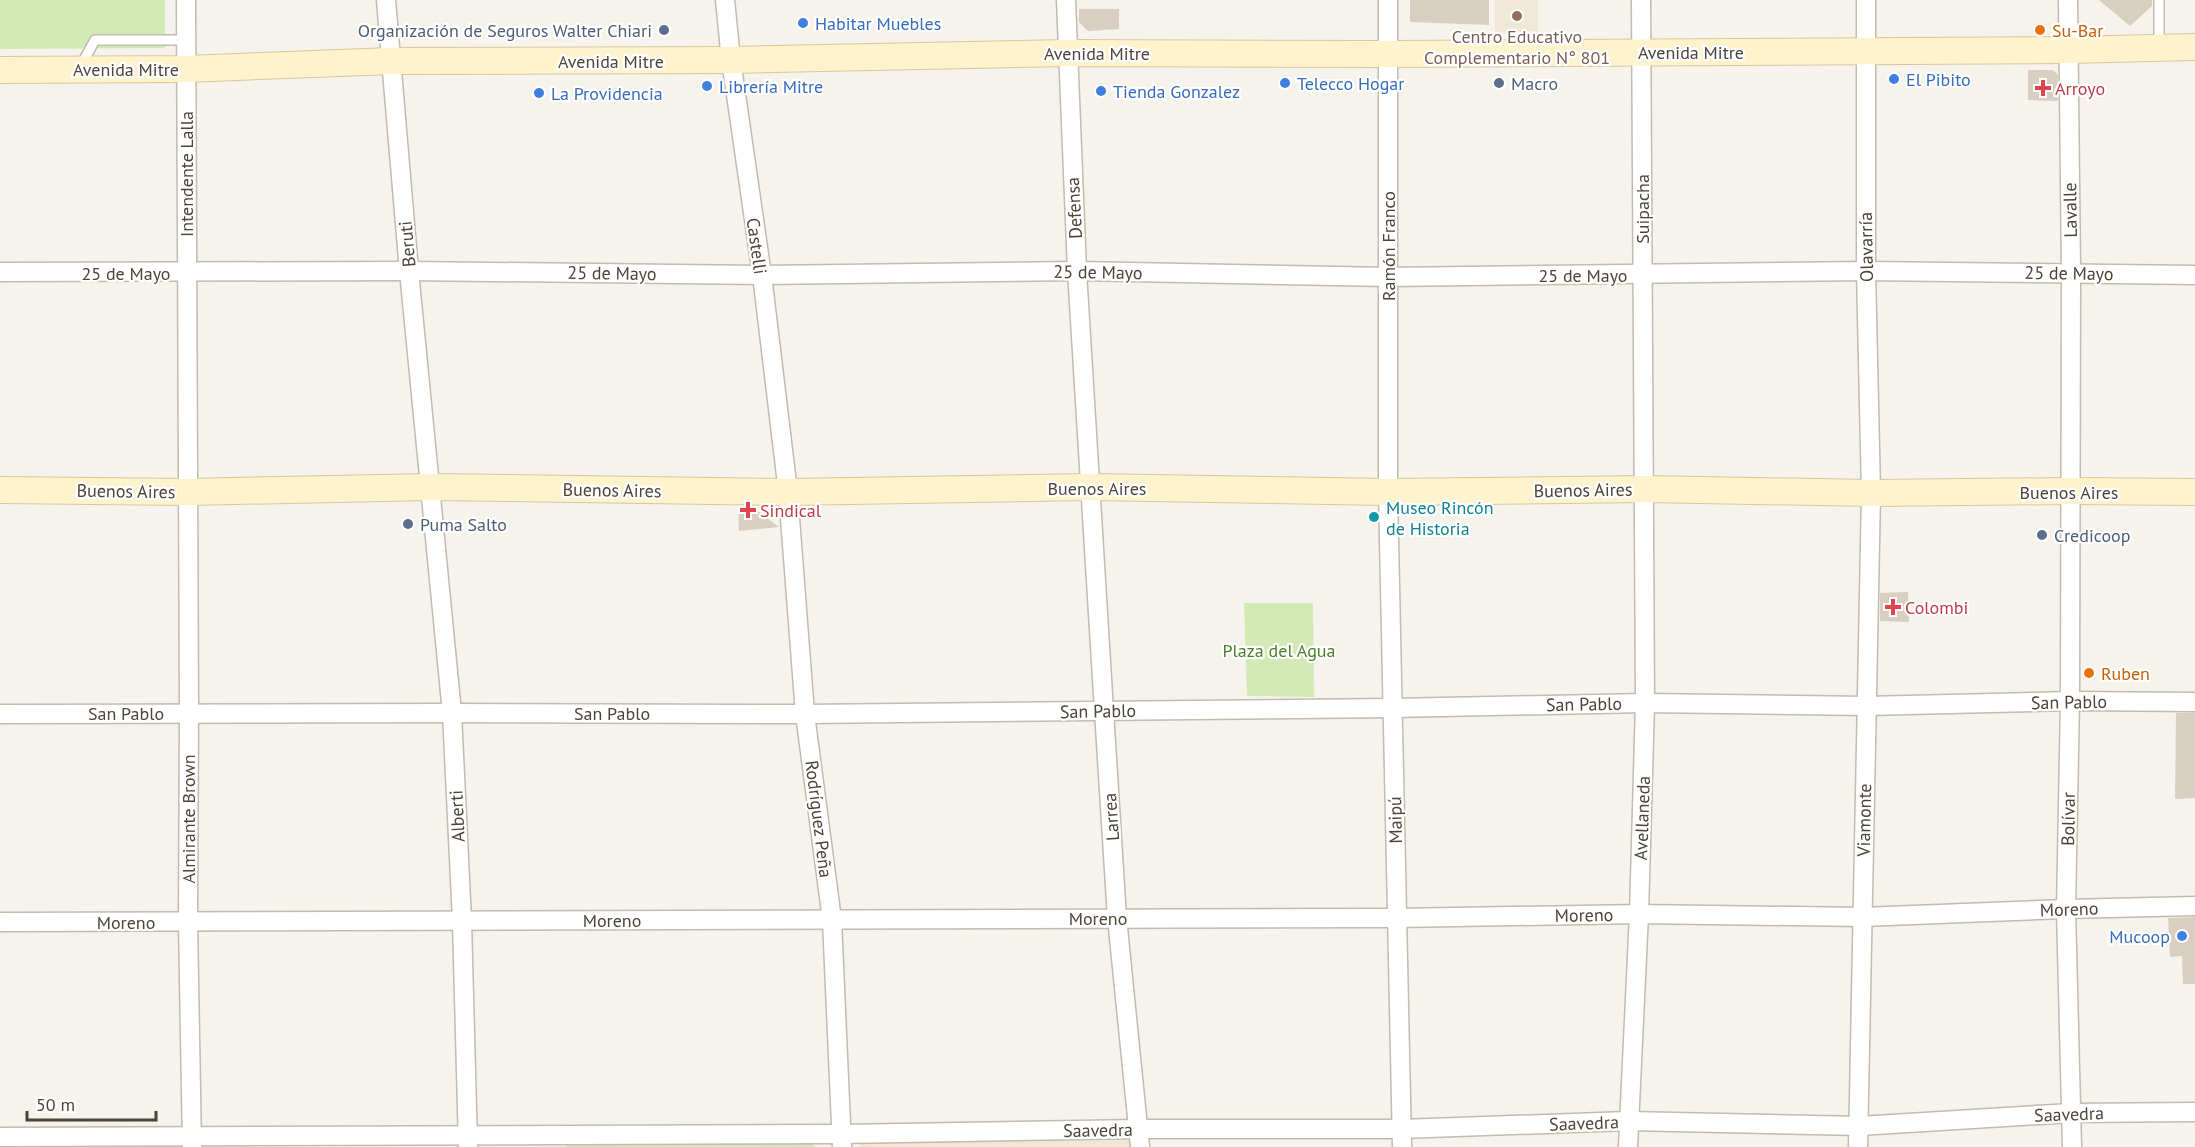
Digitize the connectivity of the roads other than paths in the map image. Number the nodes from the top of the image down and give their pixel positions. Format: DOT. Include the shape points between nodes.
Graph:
graph roads {
  1 [pos="186,0"];
  2 [pos="386,0"];
  3 [pos="725,0"];
  4 [pos="1066,0"];
  5 [pos="1388,0"];
  6 [pos="1641,0"];
  7 [pos="1866,0"];
  8 [pos="2067,0"];
  9 [pos="2159,0"];
  10 [pos="186,40"];
  11 [pos="2195,47"];
  12 [pos="2159,48"];
  13 [pos="2068,50"];
  14 [pos="1865,51"];
  15 [pos="1641,52"];
  16 [pos="1067,53"];
  17 [pos="1388,54"];
  18 [pos="731,60"];
  19 [pos="392,61"];
  20 [pos="79,69"];
  21 [pos="186,69"];
  22 [pos="0,70"];
  23 [pos="409,271"];
  24 [pos="1077,271"];
  25 [pos="1866,271"];
  26 [pos="0,272"];
  27 [pos="2071,272"];
  28 [pos="186,273"];
  29 [pos="762,275"];
  30 [pos="1642,275"];
  31 [pos="2195,275"];
  32 [pos="1388,277"];
  33 [pos="431,487"];
  34 [pos="1090,487"];
  35 [pos="1645,489"];
  36 [pos="0,490"];
  37 [pos="2070,491"];
  38 [pos="187,492"];
  39 [pos="788,492"];
  40 [pos="1388,492"];
  41 [pos="2195,492"];
  42 [pos="1870,494"];
  43 [pos="2070,701"];
  44 [pos="1645,702"];
  45 [pos="2195,702"];
  46 [pos="1866,706"];
  47 [pos="1393,708"];
  48 [pos="1104,711"];
  49 [pos="189,713"];
  50 [pos="452,713"];
  51 [pos="0,714"];
  52 [pos="805,714"];
  53 [pos="2195,906"];
  54 [pos="2066,909"];
  55 [pos="1639,914"];
  56 [pos="1862,917"];
  57 [pos="1117,918"];
  58 [pos="1397,918"];
  59 [pos="832,920"];
  60 [pos="462,921"];
  61 [pos="0,922"];
  62 [pos="188,922"];
  63 [pos="2195,1112"];
  64 [pos="2071,1113"];
  65 [pos="1628,1121"];
  66 [pos="1859,1126"];
  67 [pos="1401,1129"];
  68 [pos="0,1137"];
  69 [pos="1139,1138"];
  70 [pos="842,1140"];
  71 [pos="191,1141"];
  72 [pos="330,1141"];
  73 [pos="468,1141"];
  74 [pos="1402,1147"];
  75 [pos="1628,1147"];
  76 [pos="1858,1147"];
  77 [pos="2072,1147"];
  1 -- 10 [label="street, Intendente Lalla"];
  2 -- 19 [label="street, Beruti"];
  3 -- 18 [label="street, Castelli"];
  4 -- 16 [label="street, Defensa"];
  5 -- 17 [label="street, Ramón Franco"];
  6 -- 15 [label="street, Suipacha"];
  7 -- 14 [label="street, Olavarría"];
  8 -- 13 [label="street, Lavalle"];
  9 -- 12 [label="lane"];
  10 -- 20 [label="lane" via="95,40"];
  10 -- 21 [label="street, Intendente Lalla"];
  11 -- 12 [label="main road, Avenida Mitre"];
  12 -- 13 [label="main road, Avenida Mitre"];
  13 -- 14 [label="main road, Avenida Mitre"];
  13 -- 27 [label="street, Lavalle"];
  14 -- 15 [label="main road, Avenida Mitre"];
  14 -- 25 [label="street, Olavarría"];
  15 -- 17 [label="main road, Avenida Mitre"];
  15 -- 30 [label="street, Suipacha"];
  16 -- 17 [label="main road, Avenida Mitre"];
  16 -- 18 [label="main road, Avenida Mitre"];
  16 -- 24 [label="street, Defensa"];
  17 -- 32 [label="street, Ramón Franco"];
  18 -- 19 [label="main road, Avenida Mitre"];
  18 -- 29 [label="street, Castelli"];
  19 -- 21 [label="main road, Avenida Mitre"];
  19 -- 23 [label="street, Beruti"];
  20 -- 21 [label="main road, Avenida Mitre"];
  20 -- 22 [label="main road, Avenida Mitre"];
  21 -- 28 [label="street, Intendente Lalla"];
  23 -- 28 [label="street, 25 de Mayo"];
  23 -- 29 [label="street, 25 de Mayo"];
  23 -- 33 [label="street, Beruti"];
  24 -- 29 [label="street, 25 de Mayo"];
  24 -- 32 [label="street, 25 de Mayo"];
  24 -- 34 [label="street, Defensa"];
  25 -- 27 [label="street, 25 de Mayo"];
  25 -- 30 [label="street, 25 de Mayo"];
  25 -- 42 [label="street, Olavarría"];
  26 -- 28 [label="street, 25 de Mayo"];
  27 -- 31 [label="street, 25 de Mayo"];
  27 -- 37 [label="street, Lavalle"];
  28 -- 38 [label="street, Intendente Lalla"];
  29 -- 39 [label="street, Castelli"];
  30 -- 32 [label="street, 25 de Mayo"];
  30 -- 35 [label="street, Suipacha"];
  32 -- 40 [label="street, Ramón Franco"];
  33 -- 38 [label="main road, Buenos Aires"];
  33 -- 39 [label="main road, Buenos Aires"];
  33 -- 50 [label="street, Alberti"];
  34 -- 39 [label="main road, Buenos Aires"];
  34 -- 40 [label="main road, Buenos Aires"];
  34 -- 48 [label="street, Larrea"];
  35 -- 40 [label="main road, Buenos Aires"];
  35 -- 42 [label="main road, Buenos Aires"];
  35 -- 44 [label="street, Avellaneda"];
  36 -- 38 [label="main road, Buenos Aires"];
  37 -- 41 [label="main road, Buenos Aires"];
  37 -- 42 [label="main road, Buenos Aires"];
  37 -- 43 [label="street, Bolívar"];
  38 -- 49 [label="street, Almirante Brown"];
  39 -- 52 [label="street, Rodríguez Peña"];
  40 -- 47 [label="street, Maipú"];
  42 -- 46 [label="street, Viamonte"];
  43 -- 45 [label="street, San Pablo"];
  43 -- 46 [label="street, San Pablo"];
  43 -- 54 [label="street, Bolívar"];
  44 -- 46 [label="street, San Pablo"];
  44 -- 47 [label="street, San Pablo"];
  44 -- 55 [label="street, Avellaneda"];
  46 -- 56 [label="street, Viamonte"];
  47 -- 48 [label="street, San Pablo"];
  47 -- 58 [label="street, Maipú"];
  48 -- 52 [label="street, San Pablo"];
  48 -- 57 [label="street, Larrea"];
  49 -- 50 [label="street, San Pablo"];
  49 -- 51 [label="street, San Pablo"];
  49 -- 62 [label="street, Almirante Brown"];
  50 -- 52 [label="street, San Pablo"];
  50 -- 60 [label="street, Alberti"];
  52 -- 59 [label="street, Rodríguez Peña"];
  53 -- 54 [label="street, Moreno"];
  54 -- 56 [label="street, Moreno"];
  54 -- 64 [label="street, Bolívar"];
  55 -- 56 [label="street, Moreno"];
  55 -- 58 [label="street, Moreno"];
  55 -- 65 [label="street, Avellaneda"];
  56 -- 66 [label="street, Viamonte"];
  57 -- 58 [label="street, Moreno"];
  57 -- 59 [label="street, Moreno"];
  57 -- 69 [label="street, Larrea"];
  58 -- 67 [label="street, Maipú"];
  59 -- 60 [label="street, Moreno"];
  59 -- 70 [label="street, Rodríguez Peña"];
  60 -- 62 [label="street, Moreno"];
  60 -- 73 [label="street, Alberti"];
  61 -- 62 [label="street, Moreno"];
  62 -- 71 [label="street, Almirante Brown"];
  63 -- 64 [label="street, Saavedra"];
  64 -- 66 [label="street, Saavedra"];
  64 -- 77 [label="street, Bolívar"];
  65 -- 66 [label="street, Saavedra"];
  65 -- 67 [label="street, Saavedra"];
  65 -- 75 [label="street, Avellaneda"];
  66 -- 76 [label="street, Viamonte"];
  67 -- 69 [label="street, Saavedra"];
  67 -- 74 [label="street, Maipú"];
  68 -- 71 [label="street, Saavedra"];
  69 -- 70 [label="street, Saavedra"];
  70 -- 73 [label="street, Saavedra"];
  71 -- 72 [label="street, Saavedra"];
  72 -- 73 [label="street, Saavedra"];
}
